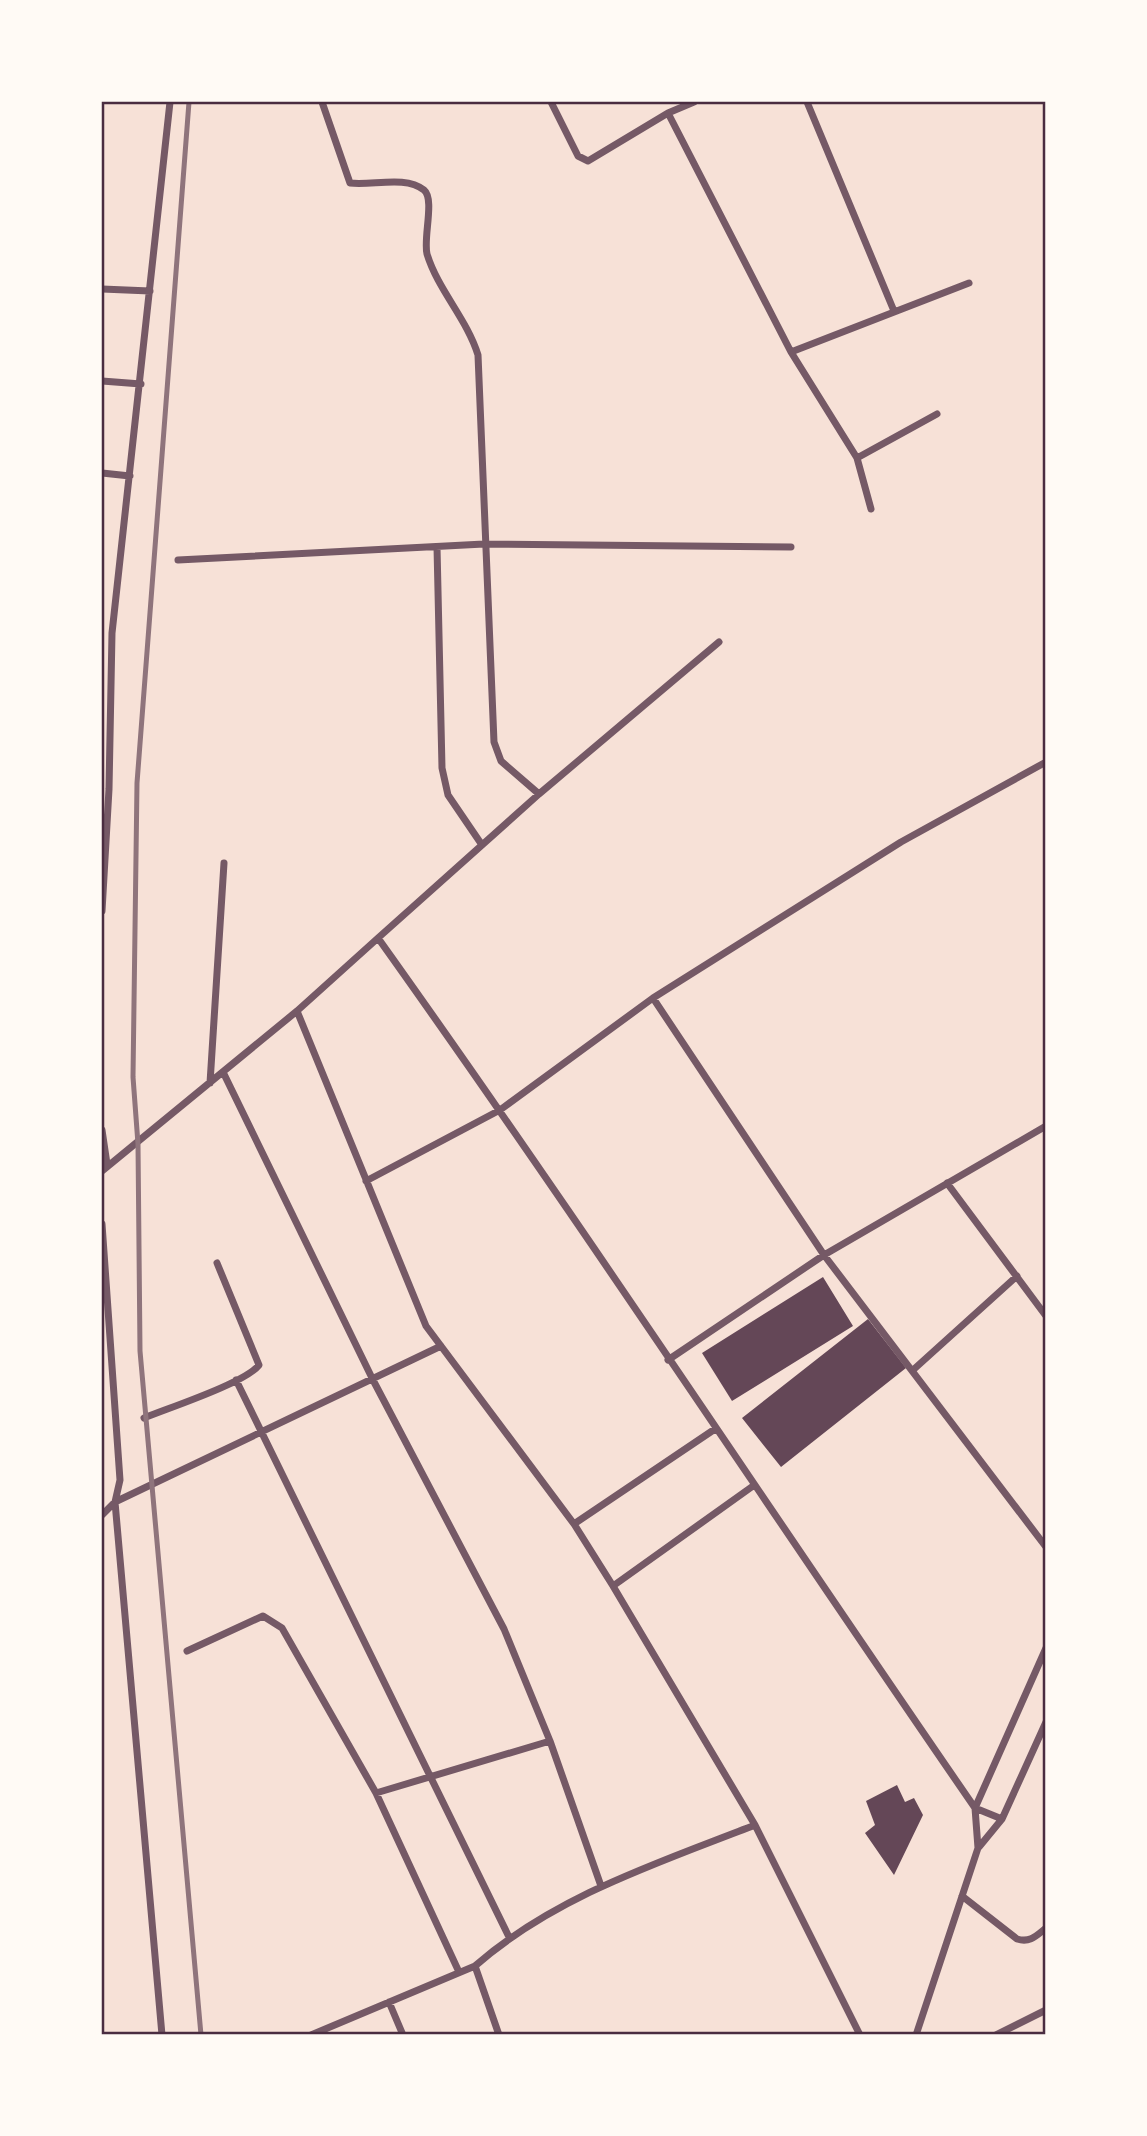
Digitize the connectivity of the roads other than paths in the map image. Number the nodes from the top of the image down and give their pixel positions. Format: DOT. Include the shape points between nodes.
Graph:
graph roads {
  1 [pos="170,102"];
  2 [pos="322,102"];
  3 [pos="551,102"];
  4 [pos="694,102"];
  5 [pos="807,102"];
  6 [pos="668,113"];
  7 [pos="969,283"];
  8 [pos="102,289"];
  9 [pos="150,290"];
  10 [pos="894,312"];
  11 [pos="791,352"];
  12 [pos="102,381"];
  13 [pos="141,384"];
  14 [pos="937,414"];
  15 [pos="857,458"];
  16 [pos="102,473"];
  17 [pos="130,476"];
  18 [pos="871,509"];
  19 [pos="484,544"];
  20 [pos="437,547"];
  21 [pos="791,547"];
  22 [pos="178,560"];
  23 [pos="102,632"];
  24 [pos="112,633"];
  25 [pos="719,642"];
  26 [pos="1045,762"];
  27 [pos="109,789"];
  28 [pos="102,794"];
  29 [pos="539,794"];
  30 [pos="482,845"];
  31 [pos="224,863"];
  32 [pos="102,911"];
  33 [pos="378,938"];
  34 [pos="653,998"];
  35 [pos="297,1011"];
  36 [pos="223,1072"];
  37 [pos="210,1083"];
  38 [pos="500,1110"];
  39 [pos="1045,1126"];
  40 [pos="102,1130"];
  41 [pos="104,1168"];
  42 [pos="366,1181"];
  43 [pos="947,1183"];
  44 [pos="102,1224"];
  45 [pos="824,1255"];
  46 [pos="217,1263"];
  47 [pos="1017,1276"];
  48 [pos="1045,1316"];
  49 [pos="441,1346"];
  50 [pos="668,1360"];
  51 [pos="913,1370"];
  52 [pos="236,1380"];
  53 [pos="373,1380"];
  54 [pos="144,1418"];
  55 [pos="715,1429"];
  56 [pos="260,1433"];
  57 [pos="753,1486"];
  58 [pos="115,1502"];
  59 [pos="102,1515"];
  60 [pos="574,1524"];
  61 [pos="1045,1547"];
  62 [pos="613,1586"];
  63 [pos="1045,1648"];
  64 [pos="187,1651"];
  65 [pos="1045,1722"];
  66 [pos="550,1741"];
  67 [pos="432,1777"];
  68 [pos="376,1793"];
  69 [pos="975,1808"];
  70 [pos="1002,1819"];
  71 [pos="755,1825"];
  72 [pos="978,1848"];
  73 [pos="601,1886"];
  74 [pos="962,1896"];
  75 [pos="1045,1928"];
  76 [pos="509,1937"];
  77 [pos="475,1966"];
  78 [pos="459,1972"];
  79 [pos="389,2002"];
  80 [pos="1045,2010"];
  81 [pos="162,2035"];
  82 [pos="312,2035"];
  83 [pos="403,2035"];
  84 [pos="499,2035"];
  85 [pos="860,2035"];
  86 [pos="916,2035"];
  87 [pos="996,2035"];
  1 -- 9 [label="street"];
  2 -- 19 [label="street" via="349,183 404,183 427,194 428,258 478,355"];
  3 -- 6 [label="street" via="584,161"];
  4 -- 6 [label="street"];
  5 -- 10 [label="street"];
  6 -- 11 [label="street"];
  7 -- 10 [label="street"];
  8 -- 9 [label="street"];
  9 -- 13 [label="street"];
  10 -- 11 [label="street"];
  11 -- 15 [label="street"];
  12 -- 13 [label="street"];
  13 -- 17 [label="street"];
  14 -- 15 [label="street"];
  15 -- 18 [label="street"];
  16 -- 17 [label="street"];
  17 -- 24 [label="street"];
  19 -- 20 [label="street"];
  19 -- 21 [label="street"];
  19 -- 29 [label="street" via="494,742 501,761"];
  20 -- 22 [label="street"];
  20 -- 30 [label="street" via="442,768 448,795"];
  23 -- 24 [label="street"];
  24 -- 27 [label="street"];
  25 -- 29 [label="street"];
  26 -- 34 [label="street" via="901,842"];
  27 -- 28 [label="street"];
  27 -- 32 [label="street"];
  29 -- 30 [label="street"];
  30 -- 33 [label="street"];
  31 -- 37 [label="street"];
  33 -- 35 [label="street"];
  33 -- 38 [label="street"];
  34 -- 38 [label="street"];
  34 -- 45 [label="street"];
  35 -- 36 [label="street"];
  35 -- 42 [label="street"];
  36 -- 37 [label="street"];
  36 -- 53 [label="street"];
  37 -- 41 [label="street"];
  38 -- 42 [label="street"];
  38 -- 50 [label="street"];
  39 -- 43 [label="street"];
  40 -- 41 [label="street"];
  42 -- 49 [label="street" via="426,1326"];
  43 -- 45 [label="street"];
  43 -- 47 [label="street"];
  44 -- 58 [label="street" via="120,1480"];
  45 -- 50 [label="street"];
  45 -- 51 [label="street"];
  46 -- 52 [label="street" via="259,1366"];
  47 -- 48 [label="street"];
  47 -- 51 [label="street"];
  49 -- 53 [label="street"];
  49 -- 60 [label="street"];
  50 -- 55 [label="street"];
  51 -- 61 [label="street"];
  52 -- 54 [label="street"];
  52 -- 56 [label="street"];
  53 -- 56 [label="street"];
  53 -- 66 [label="street" via="504,1629"];
  55 -- 57 [label="street"];
  55 -- 60 [label="street"];
  56 -- 58 [label="street"];
  56 -- 67 [label="street"];
  57 -- 62 [label="street"];
  57 -- 69 [label="street"];
  58 -- 59 [label="street"];
  58 -- 81 [label="street"];
  60 -- 62 [label="street"];
  62 -- 71 [label="street"];
  63 -- 69 [label="street"];
  64 -- 68 [label="street" via="264,1616 274,1621"];
  65 -- 70 [label="street"];
  66 -- 67 [label="street"];
  66 -- 73 [label="street"];
  67 -- 68 [label="street"];
  67 -- 76 [label="street"];
  68 -- 78 [label="street"];
  69 -- 70 [label="street"];
  69 -- 72 [label="street"];
  70 -- 72 [label="street"];
  71 -- 73 [label="street"];
  71 -- 85 [label="street"];
  72 -- 74 [label="street"];
  73 -- 76 [label="street"];
  74 -- 75 [label="street" via="1017,1939 1033,1939"];
  74 -- 86 [label="street"];
  76 -- 77 [label="street"];
  77 -- 78 [label="street"];
  77 -- 84 [label="street"];
  78 -- 79 [label="street"];
  79 -- 82 [label="street"];
  79 -- 83 [label="street"];
  80 -- 87 [label="street"];
}
